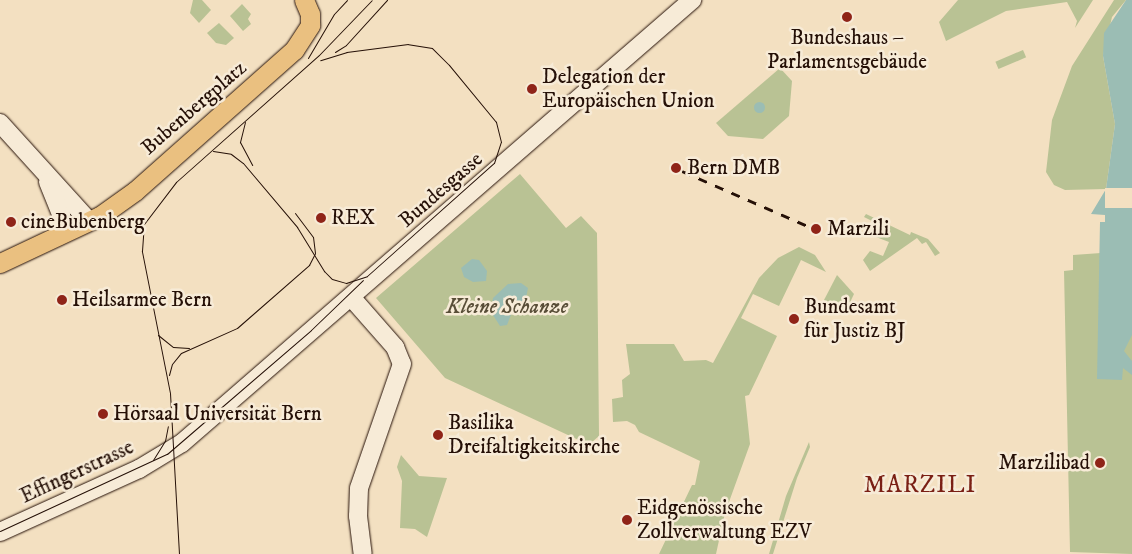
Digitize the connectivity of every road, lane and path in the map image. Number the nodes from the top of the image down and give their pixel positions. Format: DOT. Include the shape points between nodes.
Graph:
graph roads {
  1 [pos="304,0"];
  2 [pos="692,0"];
  3 [pos="0,122"];
  4 [pos="44,170"];
  5 [pos="94,219"];
  6 [pos="58,236"];
  7 [pos="0,263"];
  8 [pos="351,297"];
  9 [pos="172,450"];
  10 [pos="0,532"];
  11 [pos="363,554"];
  1 -- 5 [label="main road, Bubenbergplatz" via="310,14 310,25 294,50 135,191"];
  2 -- 8 [label="street, Bundesgasse"];
  3 -- 4 [label="street"];
  4 -- 5 [label="street" via="57,173"];
  4 -- 6 [label="street" via="61,215"];
  5 -- 6 [label="main road, Bubenbergplatz"];
  6 -- 7 [label="main road, Bubenbergplatz"];
  8 -- 9 [label="street, Bundesgasse"];
  8 -- 11 [label="street" via="396,349 402,366 360,483 358,510"];
  9 -- 10 [label="street, Effingerstrasse" via="140,469"];
}
